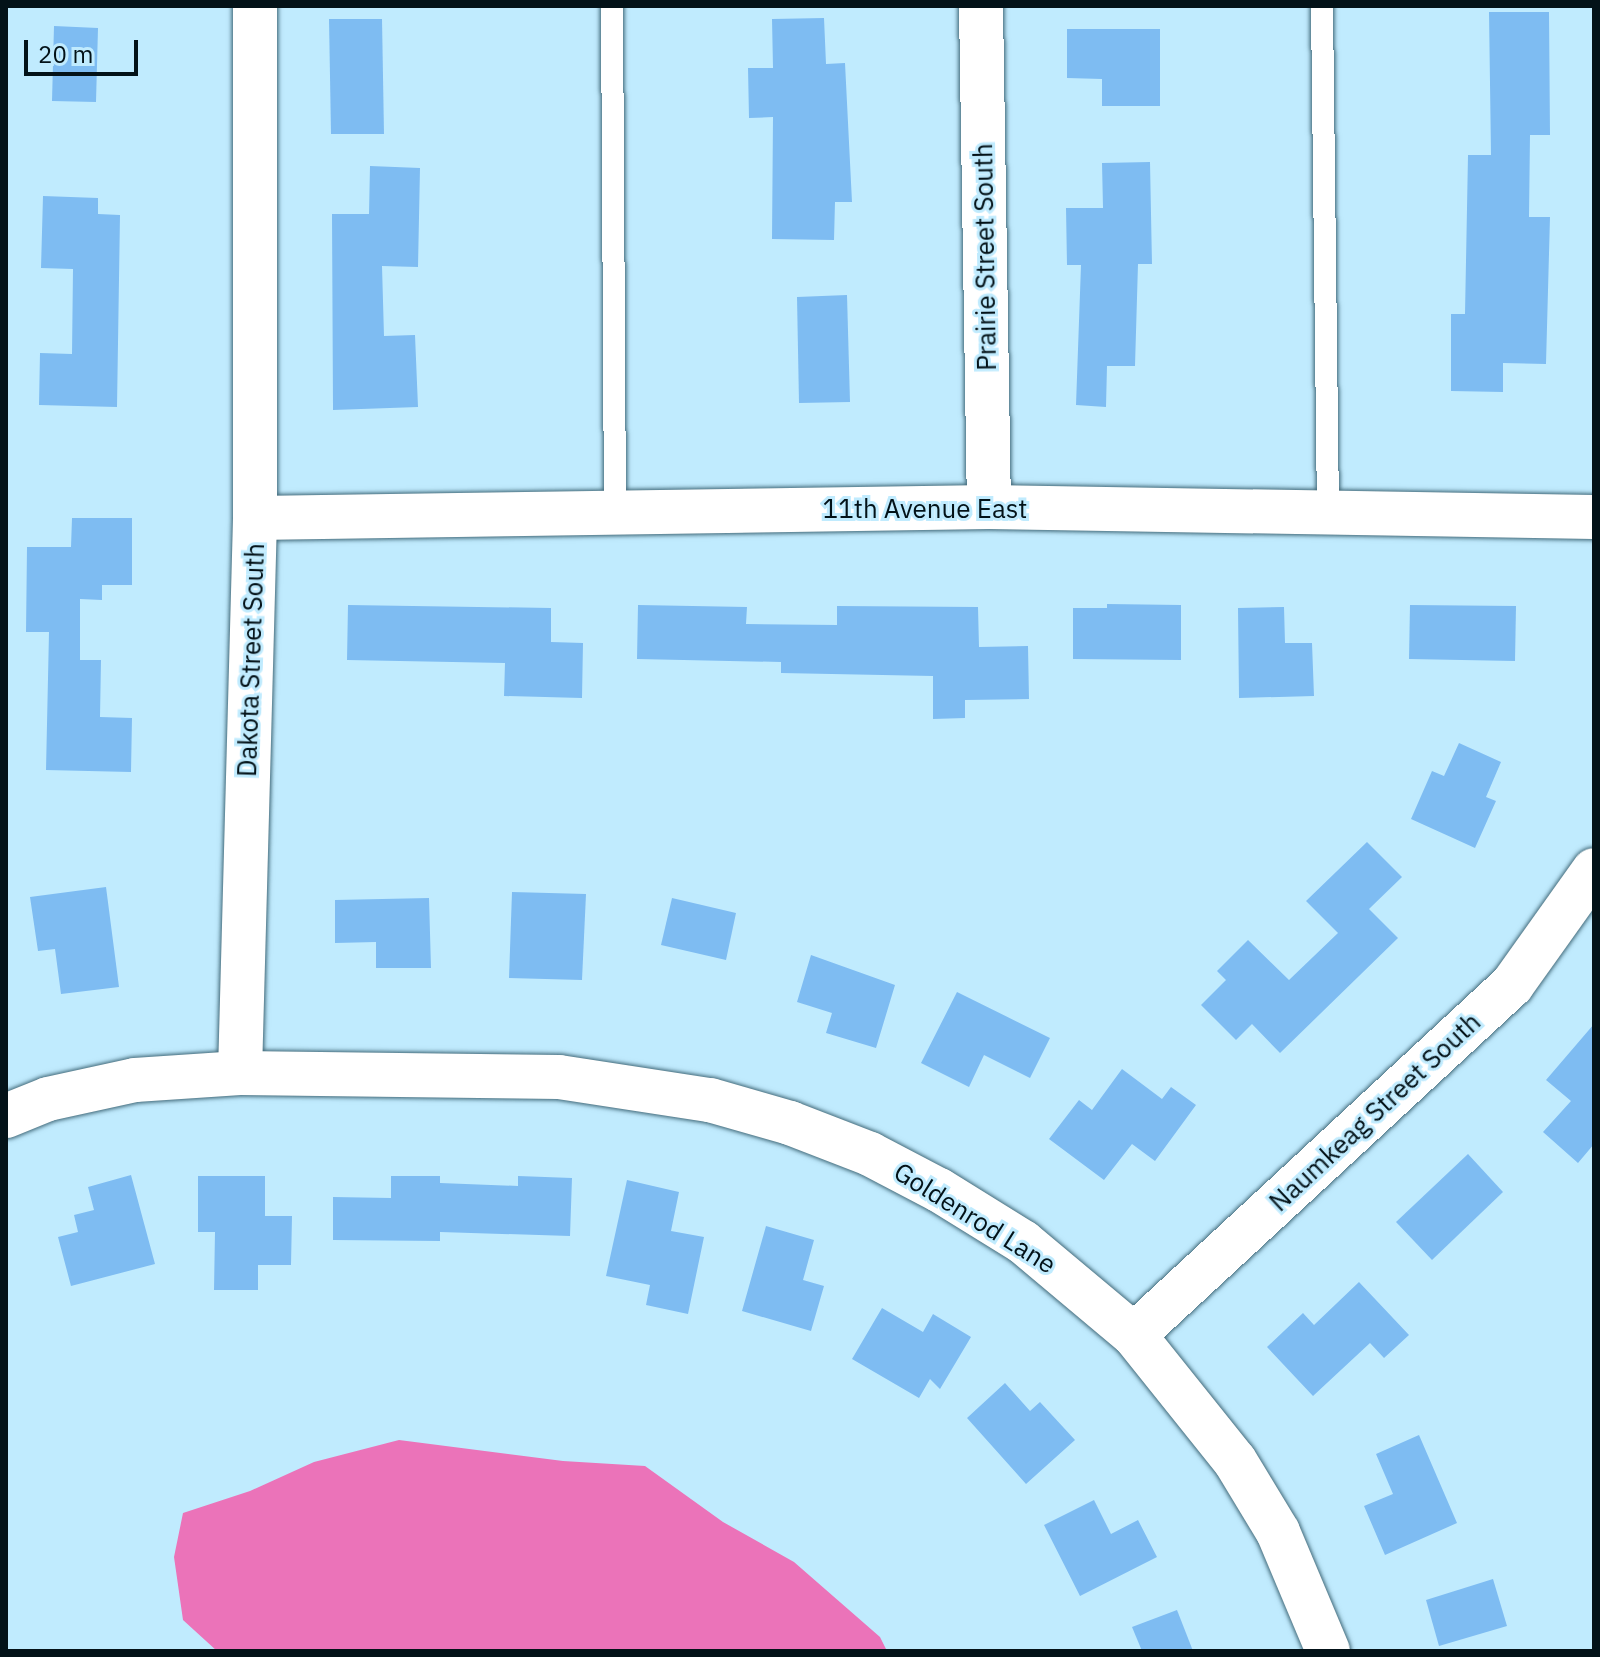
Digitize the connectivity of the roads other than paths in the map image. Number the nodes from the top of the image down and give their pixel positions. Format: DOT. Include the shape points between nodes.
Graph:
graph roads {
  1 [pos="255,6"];
  2 [pos="612,6"];
  3 [pos="981,6"];
  4 [pos="1322,6"];
  5 [pos="989,507"];
  6 [pos="615,513"];
  7 [pos="1328,513"];
  8 [pos="1594,517"];
  9 [pos="255,518"];
  10 [pos="1594,870"];
  11 [pos="240,1073"];
  12 [pos="6,1116"];
  13 [pos="1134,1335"];
  14 [pos="1328,1651"];
  1 -- 9 [label="street, Dakota Street South"];
  2 -- 6 [label="lane"];
  3 -- 5 [label="street, Prairie Street South"];
  4 -- 7 [label="lane"];
  5 -- 6 [label="street, 11th Avenue East"];
  5 -- 7 [label="street, 11th Avenue East"];
  6 -- 9 [label="street, 11th Avenue East"];
  7 -- 8 [label="street, 11th Avenue East"];
  9 -- 11 [label="street, Dakota Street South"];
  10 -- 13 [label="street, Naumkeag Street South" via="1512,985"];
  11 -- 12 [label="street" via="135,1080 48,1099"];
  11 -- 13 [label="street, Goldenrod Lane" via="559,1077 710,1100 790,1123 870,1154 939,1190 1023,1242"];
  13 -- 14 [label="street, Goldenrod Lane" via="1242,1472 1278,1532"];
}
